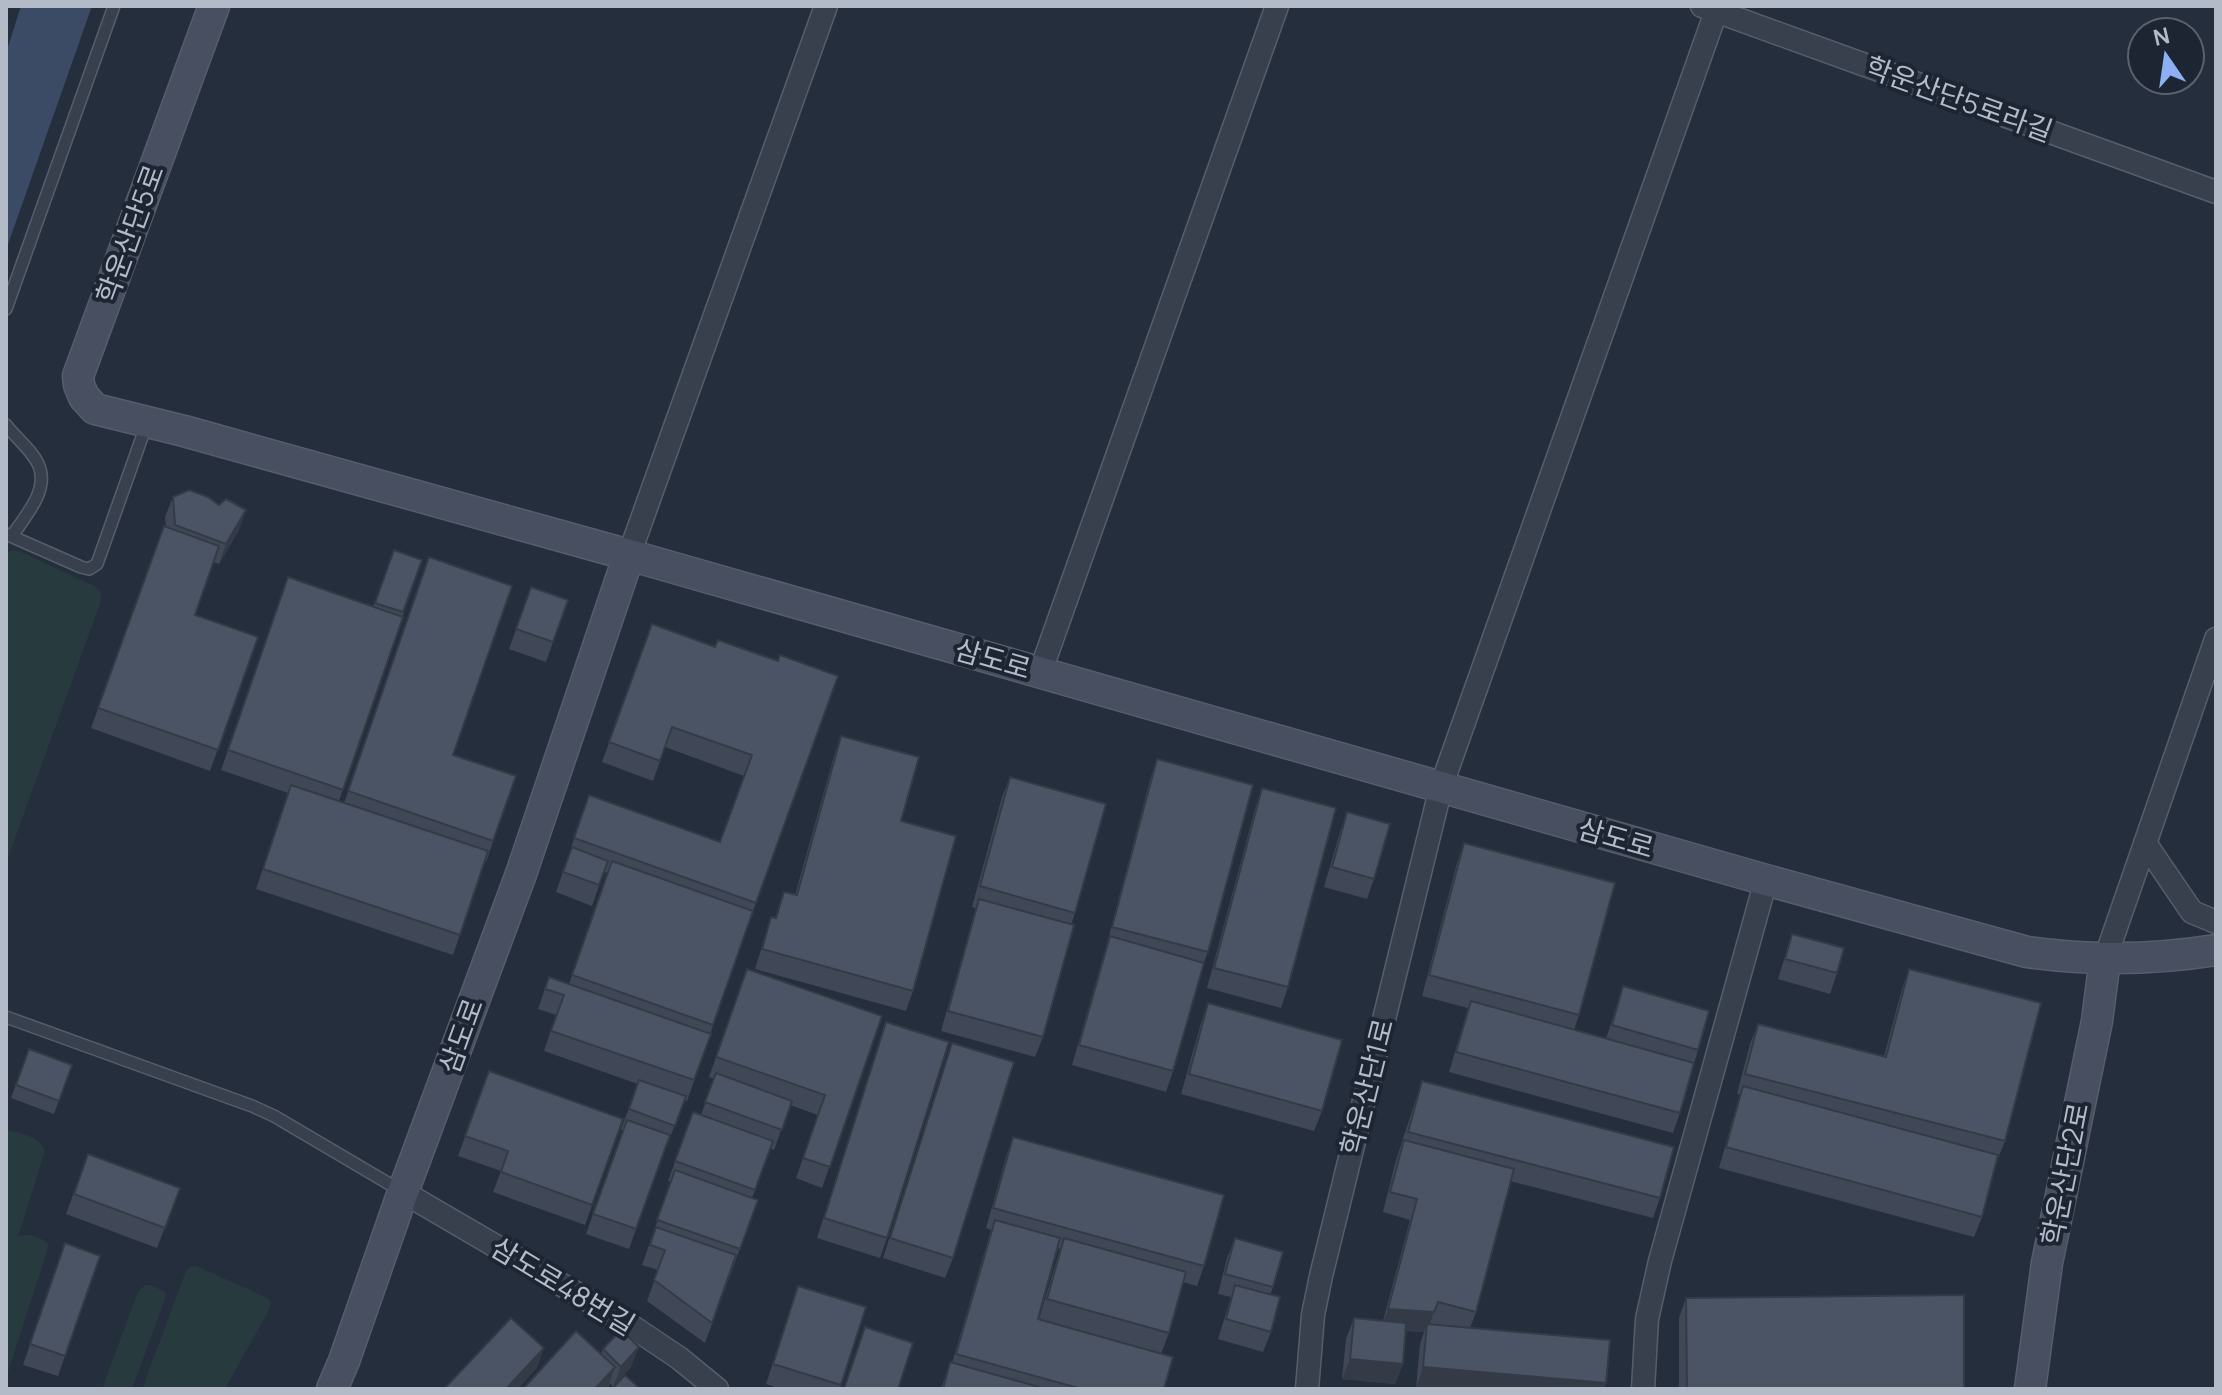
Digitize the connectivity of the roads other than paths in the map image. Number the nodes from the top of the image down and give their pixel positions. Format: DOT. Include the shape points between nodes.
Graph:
graph roads {
  1 [pos="114,6"];
  2 [pos="214,6"];
  3 [pos="826,6"];
  4 [pos="1277,6"];
  5 [pos="1712,8"];
  6 [pos="2216,192"];
  7 [pos="6,309"];
  8 [pos="147,423"];
  9 [pos="6,425"];
  10 [pos="9,535"];
  11 [pos="629,555"];
  12 [pos="2216,639"];
  13 [pos="1040,673"];
  14 [pos="1441,787"];
  15 [pos="2145,843"];
  16 [pos="1766,880"];
  17 [pos="2216,922"];
  18 [pos="2216,950"];
  19 [pos="2105,959"];
  20 [pos="6,1017"];
  21 [pos="403,1192"];
  22 [pos="332,1389"];
  23 [pos="717,1389"];
  24 [pos="1307,1389"];
  25 [pos="1643,1389"];
  26 [pos="2030,1389"];
  1 -- 7 [label="lane"];
  2 -- 8 [label="street, 학운산단5로" via="78,376 84,397 95,409"];
  3 -- 11 [label="street"];
  4 -- 13 [label="street"];
  5 -- 6 [label="street, 학운산단5로라길"];
  5 -- 14 [label="street, 학운산단1로"];
  8 -- 10 [label="lane" via="97,564 81,567"];
  8 -- 11 [label="street, 학운산단5로"];
  9 -- 10 [label="lane" via="39,465 42,482 35,501"];
  11 -- 13 [label="street, 삼도로"];
  11 -- 21 [label="street, 삼도로" via="521,874"];
  12 -- 15 [label="street"];
  13 -- 14 [label="street, 삼도로"];
  14 -- 16 [label="street, 삼도로"];
  14 -- 24 [label="street, 학운산단1로" via="1321,1276"];
  15 -- 17 [label="street" via="2184,903"];
  15 -- 19 [label="street"];
  16 -- 19 [label="street, 삼도로" via="2027,952"];
  16 -- 25 [label="street" via="1660,1261 1647,1319"];
  18 -- 19 [label="street, 삼도로"];
  19 -- 26 [label="street, 학운산단2로" via="2047,1263"];
  20 -- 21 [label="lane" via="252,1106"];
  21 -- 22 [label="street, 삼도로"];
  21 -- 23 [label="street, 삼도로48번길" via="627,1323"];
}
